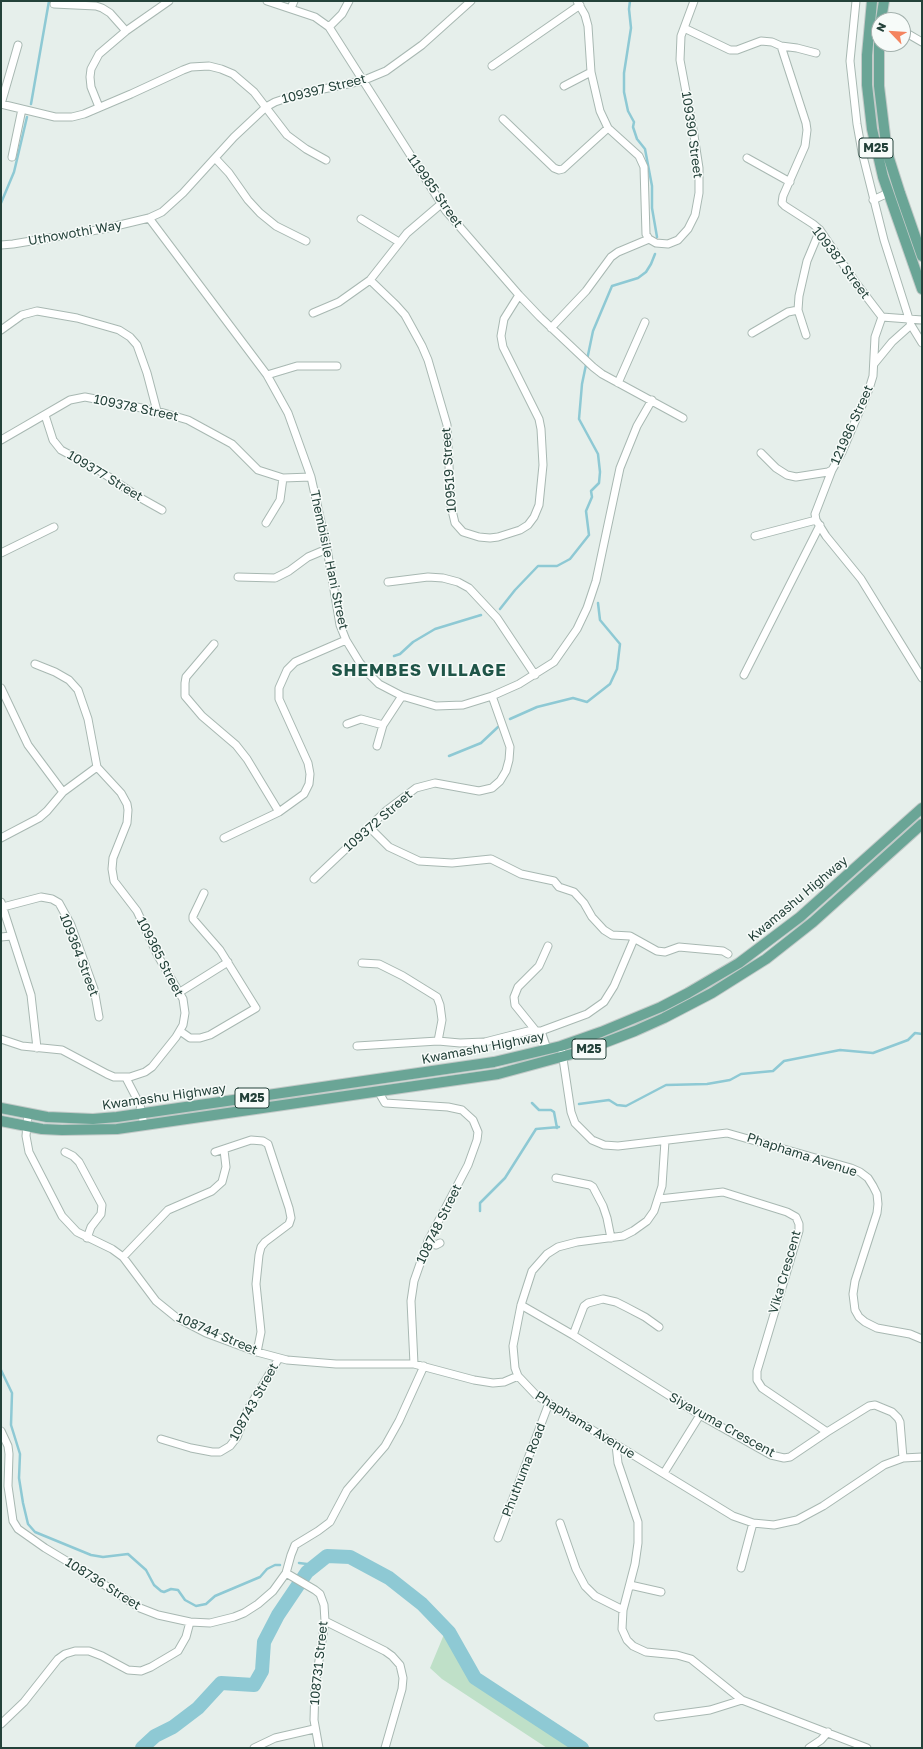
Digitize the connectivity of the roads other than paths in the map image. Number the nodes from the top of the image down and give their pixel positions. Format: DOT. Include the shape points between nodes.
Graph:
graph roads {
  1 [pos="169,1"];
  2 [pos="267,1"];
  3 [pos="294,1"];
  4 [pos="348,1"];
  5 [pos="471,1"];
  6 [pos="694,1"];
  7 [pos="856,1"];
  8 [pos="872,1"];
  9 [pos="884,1"];
  10 [pos="578,3"];
  11 [pos="54,4"];
  12 [pos="291,8"];
  13 [pos="884,12"];
  14 [pos="329,26"];
  15 [pos="684,28"];
  16 [pos="126,31"];
  17 [pos="911,36"];
  18 [pos="922,42"];
  19 [pos="18,45"];
  20 [pos="781,46"];
  21 [pos="879,52"];
  22 [pos="816,53"];
  23 [pos="492,66"];
  24 [pos="591,72"];
  25 [pos="362,81"];
  26 [pos="564,86"];
  27 [pos="1,104"];
  28 [pos="99,107"];
  29 [pos="266,107"];
  30 [pos="22,109"];
  31 [pos="504,118"];
  32 [pos="608,128"];
  33 [pos="12,157"];
  34 [pos="215,158"];
  35 [pos="747,158"];
  36 [pos="326,160"];
  37 [pos="790,182"];
  38 [pos="888,193"];
  39 [pos="873,200"];
  40 [pos="441,204"];
  41 [pos="149,218"];
  42 [pos="360,219"];
  43 [pos="820,230"];
  44 [pos="649,239"];
  45 [pos="306,241"];
  46 [pos="400,242"];
  47 [pos="1,245"];
  48 [pos="922,256"];
  49 [pos="370,280"];
  50 [pos="922,289"];
  51 [pos="519,295"];
  52 [pos="798,310"];
  53 [pos="313,313"];
  54 [pos="882,317"];
  55 [pos="922,320"];
  56 [pos="645,322"];
  57 [pos="911,322"];
  58 [pos="551,328"];
  59 [pos="1,330"];
  60 [pos="752,333"];
  61 [pos="806,335"];
  62 [pos="922,343"];
  63 [pos="874,364"];
  64 [pos="337,366"];
  65 [pos="267,375"];
  66 [pos="618,383"];
  67 [pos="652,400"];
  68 [pos="157,411"];
  69 [pos="45,415"];
  70 [pos="683,418"];
  71 [pos="1,440"];
  72 [pos="761,453"];
  73 [pos="832,470"];
  74 [pos="311,477"];
  75 [pos="283,478"];
  76 [pos="162,510"];
  77 [pos="818,522"];
  78 [pos="266,523"];
  79 [pos="54,527"];
  80 [pos="755,536"];
  81 [pos="326,549"];
  82 [pos="1,553"];
  83 [pos="238,577"];
  84 [pos="388,582"];
  85 [pos="346,640"];
  86 [pos="214,644"];
  87 [pos="35,664"];
  88 [pos="535,675"];
  89 [pos="744,675"];
  90 [pos="922,678"];
  91 [pos="1,688"];
  92 [pos="402,696"];
  93 [pos="492,696"];
  94 [pos="347,724"];
  95 [pos="383,725"];
  96 [pos="376,746"];
  97 [pos="97,767"];
  98 [pos="62,792"];
  99 [pos="922,808"];
  100 [pos="280,812"];
  101 [pos="922,824"];
  102 [pos="369,827"];
  103 [pos="1,838"];
  104 [pos="224,838"];
  105 [pos="314,879"];
  106 [pos="204,893"];
  107 [pos="2,905"];
  108 [pos="11,936"];
  109 [pos="1,937"];
  110 [pos="634,939"];
  111 [pos="548,946"];
  112 [pos="728,954"];
  113 [pos="228,962"];
  114 [pos="362,963"];
  115 [pos="180,992"];
  116 [pos="100,1017"];
  117 [pos="180,1031"];
  118 [pos="538,1031"];
  119 [pos="1,1039"];
  120 [pos="438,1041"];
  121 [pos="357,1046"];
  122 [pos="561,1046"];
  123 [pos="37,1048"];
  124 [pos="547,1049"];
  125 [pos="562,1056"];
  126 [pos="126,1078"];
  127 [pos="378,1091"];
  128 [pos="1,1108"];
  129 [pos="28,1114"];
  130 [pos="142,1114"];
  131 [pos="1,1120"];
  132 [pos="144,1125"];
  133 [pos="26,1126"];
  134 [pos="666,1141"];
  135 [pos="224,1150"];
  136 [pos="65,1152"];
  137 [pos="216,1152"];
  138 [pos="556,1178"];
  139 [pos="659,1199"];
  140 [pos="87,1238"];
  141 [pos="611,1238"];
  142 [pos="428,1241"];
  143 [pos="440,1243"];
  144 [pos="123,1257"];
  145 [pos="521,1305"];
  146 [pos="660,1327"];
  147 [pos="573,1335"];
  148 [pos="922,1339"];
  149 [pos="256,1352"];
  150 [pos="279,1358"];
  151 [pos="414,1364"];
  152 [pos="424,1366"];
  153 [pos="518,1376"];
  154 [pos="549,1403"];
  155 [pos="700,1415"];
  156 [pos="1,1431"];
  157 [pos="827,1432"];
  158 [pos="161,1439"];
  159 [pos="616,1445"];
  160 [pos="922,1457"];
  161 [pos="903,1458"];
  162 [pos="664,1473"];
  163 [pos="560,1523"];
  164 [pos="753,1523"];
  165 [pos="498,1538"];
  166 [pos="741,1568"];
  167 [pos="286,1573"];
  168 [pos="630,1585"];
  169 [pos="660,1592"];
  170 [pos="623,1610"];
  171 [pos="190,1622"];
  172 [pos="325,1622"];
  173 [pos="742,1700"];
  174 [pos="658,1717"];
  175 [pos="1,1724"];
  176 [pos="314,1729"];
  177 [pos="828,1732"];
  178 [pos="254,1748"];
  179 [pos="318,1748"];
  180 [pos="385,1748"];
  181 [pos="809,1748"];
  182 [pos="867,1748"];
  1 -- 16 [label="street"];
  2 -- 12 [label="street"];
  3 -- 12 [label="street"];
  4 -- 14 [label="street" via="342,14"];
  5 -- 25 [label="street, 109397 Street" via="422,45 386,71"];
  6 -- 15 [label="street, 109390 Street"];
  7 -- 39 [label="street" via="851,47 852,83 862,152"];
  8 -- 38 [label="main road, M25" via="868,27 867,85 875,142"];
  9 -- 13 [label="main road"];
  10 -- 23 [label="street"];
  10 -- 24 [label="street" via="588,26"];
  11 -- 16 [label="street" via="102,8"];
  12 -- 14 [label="street" via="315,17"];
  14 -- 25 [label="street, 119985 Street"];
  15 -- 20 [label="street" via="730,50 761,41"];
  15 -- 44 [label="street, 109390 Street" via="680,60 694,129 699,192 694,215 685,234 668,244 656,243"];
  16 -- 28 [label="street" via="99,54 91,69 91,87"];
  17 -- 18 [label="street"];
  19 -- 27 [label="street"];
  20 -- 22 [label="street"];
  20 -- 37 [label="street, 109387 Street" via="807,130 805,146"];
  21 -- 48 [label="main road, M25" via="879,86 887,152"];
  24 -- 26 [label="street"];
  24 -- 32 [label="street" via="595,97"];
  25 -- 29 [label="street, 109397 Street" via="299,94"];
  25 -- 40 [label="street, 119985 Street"];
  27 -- 30 [label="street"];
  28 -- 29 [label="street" via="187,69 209,66 233,74 254,92"];
  28 -- 30 [label="street" via="84,114 62,118"];
  29 -- 34 [label="street, 109397 Street"];
  29 -- 36 [label="street" via="287,135"];
  30 -- 33 [label="street"];
  31 -- 32 [label="street" via="559,170"];
  32 -- 44 [label="street" via="639,156 644,167 644,227"];
  34 -- 41 [label="street, 109397 Street" via="183,194 162,212"];
  34 -- 45 [label="street" via="260,213 276,226"];
  35 -- 37 [label="street"];
  37 -- 43 [label="street, 109387 Street" via="782,203"];
  38 -- 39 [label="street"];
  38 -- 50 [label="main road, M25"];
  39 -- 57 [label="street"];
  40 -- 46 [label="street"];
  40 -- 51 [label="street, 119985 Street"];
  41 -- 47 [label="street, Uthowothi Way" via="103,229"];
  41 -- 65 [label="street, Thembisile Hani Street"];
  42 -- 46 [label="street"];
  43 -- 52 [label="street" via="808,261"];
  43 -- 54 [label="street, 109387 Street"];
  44 -- 58 [label="street" via="612,257 586,291"];
  46 -- 49 [label="street"];
  49 -- 51 [label="street, 109519 Street" via="405,315 428,360 447,425 453,519 463,532 484,537 498,537 520,530 528,525 539,505 543,465 539,419 503,347 501,336 504,319"];
  49 -- 53 [label="street" via="338,302"];
  51 -- 58 [label="street, 119985 Street"];
  52 -- 60 [label="street" via="788,312"];
  52 -- 61 [label="street"];
  54 -- 57 [label="street"];
  54 -- 63 [label="street, 121986 Street" via="875,337"];
  55 -- 57 [label="street"];
  56 -- 66 [label="street"];
  57 -- 62 [label="street"];
  57 -- 63 [label="street"];
  58 -- 66 [label="street, 119985 Street" via="593,367"];
  59 -- 68 [label="street" via="22,316 37,311 77,318 118,330 137,345"];
  63 -- 73 [label="street, 121986 Street" via="862,408"];
  64 -- 65 [label="street" via="297,366"];
  65 -- 74 [label="street, Thembisile Hani Street" via="288,413"];
  66 -- 67 [label="street, 119985 Street"];
  67 -- 70 [label="street, 119985 Street"];
  67 -- 88 [label="street, Thembisile Hani Street" via="637,426 620,468 588,608 554,662"];
  68 -- 69 [label="street, 109378 Street" via="85,397 70,400"];
  68 -- 75 [label="street, 109378 Street" via="203,427 232,444 258,470"];
  69 -- 71 [label="street, 109378 Street"];
  69 -- 76 [label="street, 109377 Street" via="53,440 61,450"];
  72 -- 73 [label="street, 121986 Street" via="787,475"];
  73 -- 77 [label="street" via="815,514"];
  74 -- 75 [label="street, 109378 Street"];
  74 -- 81 [label="street, Thembisile Hani Street"];
  75 -- 78 [label="street" via="280,500"];
  77 -- 80 [label="street"];
  77 -- 89 [label="street"];
  77 -- 90 [label="street" via="826,536 861,579"];
  79 -- 82 [label="street"];
  81 -- 83 [label="street" via="274,578"];
  81 -- 85 [label="street, Thembisile Hani Street" via="340,625"];
  84 -- 88 [label="street" via="428,577 443,578 469,588 496,618"];
  85 -- 92 [label="street, Thembisile Hani Street" via="360,663 379,684"];
  85 -- 100 [label="street" via="295,662 282,678 279,699 305,755 310,774 304,794"];
  86 -- 100 [label="street" via="186,677 185,696 202,716 236,745"];
  87 -- 97 [label="street" via="69,680 78,690 88,719"];
  88 -- 93 [label="street, Thembisile Hani Street"];
  91 -- 98 [label="street" via="28,745"];
  92 -- 93 [label="street, Thembisile Hani Street" via="426,704 445,706"];
  92 -- 95 [label="street"];
  93 -- 102 [label="street, 109372 Street" via="510,748 510,760 500,781 492,788 479,791 434,783 424,784 398,800"];
  94 -- 95 [label="street" via="361,718"];
  95 -- 96 [label="street"];
  97 -- 98 [label="street"];
  97 -- 115 [label="street, 109365 Street" via="121,793 128,810 127,823 113,858 114,881 137,911 158,956"];
  98 -- 103 [label="street" via="43,815"];
  99 -- 122 [label="main road, Kwamashu Highway / M25" via="800,917 739,963 661,1007"];
  100 -- 104 [label="street"];
  101 -- 125 [label="main road, Kwamashu Highway / M25" via="813,922 734,980 688,1006 635,1031 583,1051"];
  102 -- 105 [label="street, 109372 Street"];
  102 -- 110 [label="street" via="382,842 419,861 452,863 491,859 521,874 554,882 559,887 574,892 592,917 612,936 620,934"];
  106 -- 113 [label="street" via="193,919"];
  107 -- 108 [label="street"];
  107 -- 116 [label="street, 109364 Street" via="41,897 59,903 71,925 94,989"];
  108 -- 109 [label="street"];
  108 -- 123 [label="street" via="31,995"];
  110 -- 112 [label="street" via="657,951 665,952 678,947 723,951"];
  110 -- 118 [label="street" via="614,986 604,1002 587,1014"];
  111 -- 118 [label="street" via="539,966 518,987 514,997 516,1006"];
  113 -- 115 [label="street"];
  113 -- 117 [label="street" via="255,1009 210,1035 200,1038 190,1038"];
  114 -- 120 [label="street" via="379,964 437,997 442,1020"];
  115 -- 117 [label="street, 109365 Street" via="185,1005"];
  117 -- 126 [label="street, 109365 Street" via="152,1067"];
  118 -- 120 [label="street" via="523,1032 485,1042"];
  118 -- 124 [label="street"];
  119 -- 123 [label="street"];
  120 -- 121 [label="street"];
  122 -- 124 [label="main road, Kwamashu Highway / M25"];
  122 -- 125 [label="street, Phaphama Avenue"];
  123 -- 126 [label="street" via="62,1050 107,1074"];
  124 -- 130 [label="main road, Kwamashu Highway / M25" via="494,1062"];
  125 -- 127 [label="main road, Kwamashu Highway / M25" via="498,1074"];
  125 -- 134 [label="street, Phaphama Avenue" via="571,1112 575,1123 592,1140 604,1145 618,1146"];
  126 -- 130 [label="street"];
  127 -- 132 [label="main road, Kwamashu Highway / M25"];
  127 -- 142 [label="street, 108748 Street" via="385,1103 462,1110 478,1127 477,1140 468,1165"];
  128 -- 129 [label="main road, Kwamashu Highway / M25"];
  129 -- 130 [label="main road, Kwamashu Highway / M25" via="93,1119"];
  129 -- 133 [label="street, 108744 Street"];
  130 -- 132 [label="street"];
  131 -- 133 [label="main road, Kwamashu Highway / M25"];
  132 -- 133 [label="main road, Kwamashu Highway / M25" via="80,1131"];
  133 -- 140 [label="street, 108744 Street" via="29,1152 55,1205 72,1227"];
  134 -- 139 [label="street, Phaphama Avenue"];
  134 -- 148 [label="street, Phaphama Avenue" via="735,1134 851,1168 868,1178 878,1204 855,1281 855,1310 865,1322 877,1328 910,1334"];
  135 -- 137 [label="street"];
  135 -- 144 [label="street" via="226,1173 218,1187 168,1210"];
  135 -- 149 [label="street" via="251,1140 264,1141 268,1144 291,1215 289,1224 261,1247 256,1284 261,1332"];
  136 -- 140 [label="street" via="79,1162 102,1205 101,1214 91,1227"];
  138 -- 141 [label="street" via="593,1187 605,1212"];
  139 -- 141 [label="street, Phaphama Avenue" via="647,1221 623,1236"];
  139 -- 157 [label="street, Vika Crescent" via="723,1192 796,1217 799,1231 756,1380 762,1388"];
  140 -- 144 [label="street, 108744 Street"];
  141 -- 145 [label="street, Phaphama Avenue" via="577,1242 558,1247 547,1254 532,1271"];
  142 -- 143 [label="street" via="436,1245"];
  142 -- 151 [label="street, 108748 Street" via="412,1289"];
  144 -- 149 [label="street, 108744 Street" via="156,1301 170,1314 206,1333"];
  145 -- 147 [label="street, Siyavuma Crescent"];
  145 -- 153 [label="street, Phaphama Avenue" via="513,1346"];
  146 -- 147 [label="street" via="616,1302 603,1299 584,1306"];
  147 -- 155 [label="street, Siyavuma Crescent"];
  149 -- 150 [label="street, 108744 Street"];
  150 -- 151 [label="street, 108744 Street" via="336,1364"];
  150 -- 158 [label="street, 108743 Street" via="248,1409 237,1437 230,1446 220,1452 212,1452"];
  151 -- 152 [label="street, 108744 Street"];
  152 -- 153 [label="street, 108744 Street" via="484,1383 504,1382"];
  152 -- 167 [label="street, 108736 Street" via="385,1446 347,1490 330,1522 296,1544"];
  153 -- 154 [label="street, Phaphama Avenue" via="530,1390"];
  154 -- 159 [label="street, Phaphama Avenue"];
  154 -- 165 [label="street, Phuthuma Road"];
  155 -- 157 [label="street, Siyavuma Crescent" via="765,1452 784,1458"];
  155 -- 162 [label="street"];
  156 -- 171 [label="street, 108736 Street" via="9,1454 8,1486 12,1521 18,1529 140,1608"];
  157 -- 161 [label="street, Siyavuma Crescent" via="869,1406 879,1406 896,1414 900,1422"];
  159 -- 162 [label="street, Phaphama Avenue"];
  159 -- 168 [label="street" via="618,1463 638,1522 638,1543"];
  160 -- 161 [label="street, Phaphama Avenue"];
  161 -- 164 [label="street, Phaphama Avenue" via="880,1467 823,1506 797,1520 774,1525"];
  162 -- 164 [label="street, Phaphama Avenue" via="733,1516"];
  163 -- 170 [label="street" via="585,1586 595,1596"];
  164 -- 166 [label="street"];
  167 -- 171 [label="street, 108736 Street" via="273,1591 251,1609 220,1621"];
  167 -- 172 [label="street, 108731 Street" via="320,1594"];
  168 -- 169 [label="street"];
  168 -- 170 [label="street"];
  170 -- 173 [label="street" via="622,1629 633,1646 646,1652 677,1654 691,1659"];
  171 -- 175 [label="street" via="186,1637 178,1651 141,1671 128,1670 89,1651 65,1654 58,1659 24,1702"];
  172 -- 176 [label="street, 108731 Street" via="315,1687"];
  172 -- 180 [label="street" via="385,1651 400,1665 402,1689"];
  173 -- 174 [label="street" via="710,1710"];
  173 -- 177 [label="street"];
  176 -- 178 [label="street" via="275,1738"];
  176 -- 179 [label="street, 108731 Street"];
  177 -- 181 [label="street"];
  177 -- 182 [label="street"];
}
